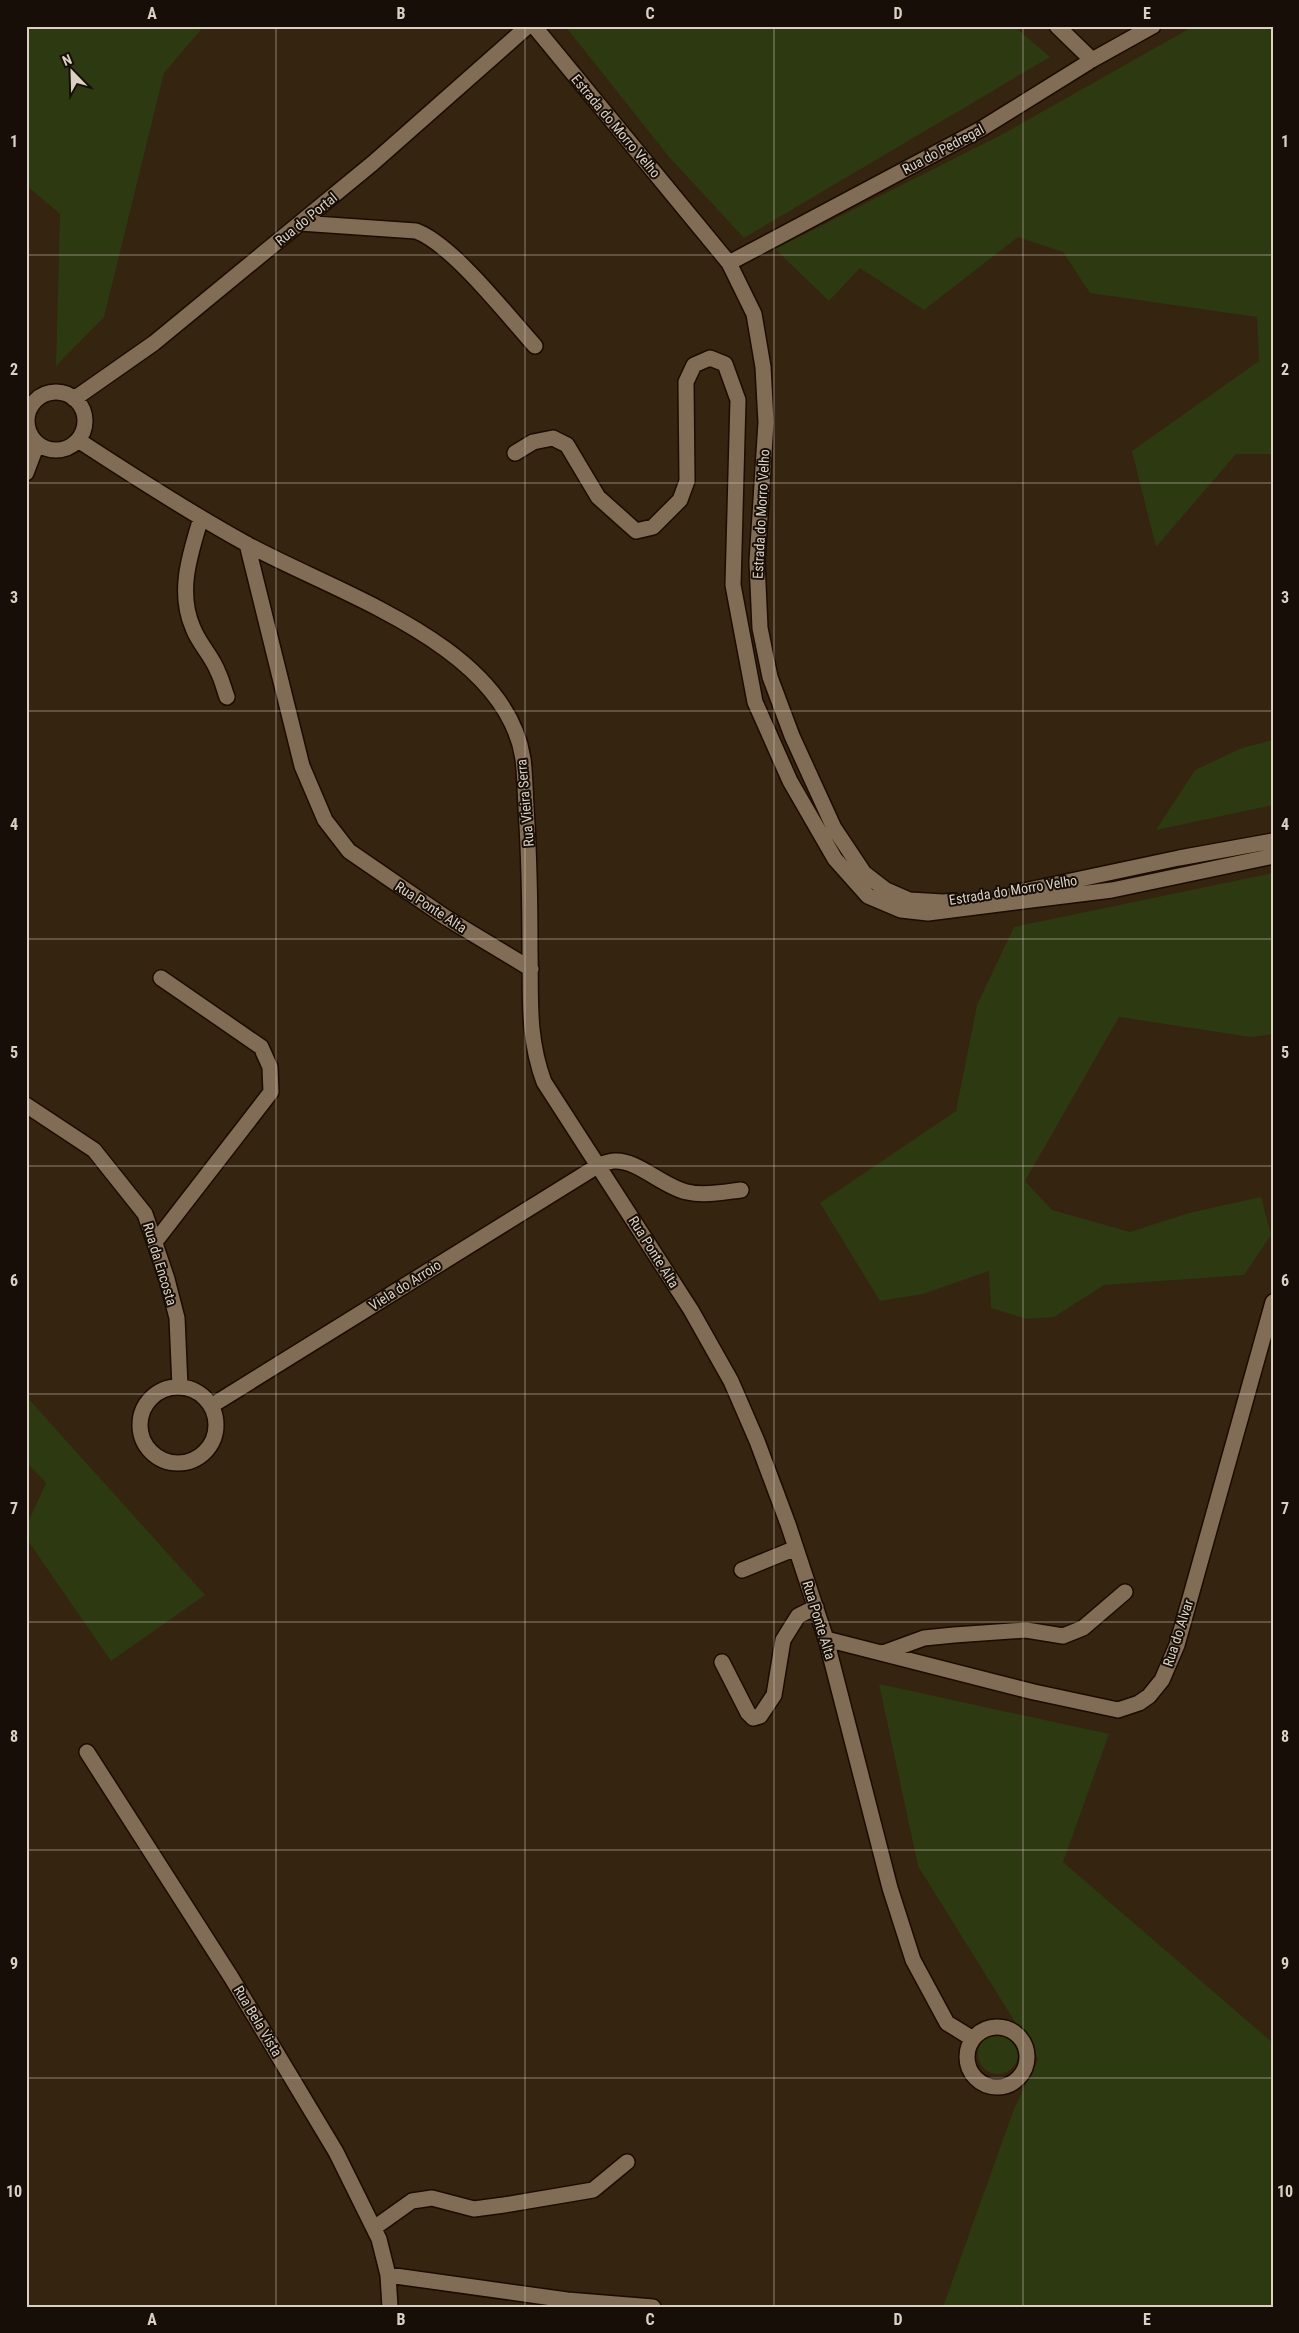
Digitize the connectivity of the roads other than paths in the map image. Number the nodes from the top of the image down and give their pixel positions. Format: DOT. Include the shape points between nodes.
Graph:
graph roads {
  1 [pos="528,26"];
  2 [pos="534,26"];
  3 [pos="1057,26"];
  4 [pos="1153,26"];
  5 [pos="1092,60"];
  6 [pos="300,223"];
  7 [pos="729,262"];
  8 [pos="535,346"];
  9 [pos="30,399"];
  10 [pos="74,399"];
  11 [pos="78,440"];
  12 [pos="37,444"];
  13 [pos="515,453"];
  14 [pos="26,472"];
  15 [pos="201,518"];
  16 [pos="247,544"];
  17 [pos="227,698"];
  18 [pos="1273,841"];
  19 [pos="1273,856"];
  20 [pos="531,969"];
  21 [pos="161,978"];
  22 [pos="26,1105"];
  23 [pos="599,1165"];
  24 [pos="741,1190"];
  25 [pos="155,1242"];
  26 [pos="1273,1302"];
  27 [pos="180,1388"];
  28 [pos="211,1406"];
  29 [pos="796,1548"];
  30 [pos="742,1570"];
  31 [pos="1125,1592"];
  32 [pos="816,1607"];
  33 [pos="826,1638"];
  34 [pos="883,1653"];
  35 [pos="722,1662"];
  36 [pos="87,1752"];
  37 [pos="973,2039"];
  38 [pos="627,2162"];
  39 [pos="374,2228"];
  40 [pos="388,2276"];
  41 [pos="390,2307"];
  42 [pos="653,2307"];
  1 -- 6 [label="street, Rua do Portal" via="373,164"];
  2 -- 7 [label="street, Estrada do Morro Velho"];
  3 -- 5 [label="street"];
  4 -- 5 [label="street, Rua do Pedregal"];
  5 -- 7 [label="street, Rua do Pedregal" via="981,129"];
  6 -- 8 [label="street" via="416,231 429,236 460,262"];
  6 -- 10 [label="street, Rua do Portal" via="154,343"];
  7 -- 18 [label="street, Estrada do Morro Velho" via="754,314 763,367 766,422 757,562 760,628 770,677 792,736 834,828 864,873 886,890 909,900 943,902 1026,891"];
  9 -- 10 [label="street" via="48,393 66,394"];
  9 -- 12 [label="street" via="28,429"];
  10 -- 11 [label="street" via="84,414 83,432"];
  11 -- 12 [label="street" via="71,446 54,450"];
  11 -- 15 [label="street, Rua Vieira Serra"];
  12 -- 14 [label="street"];
  13 -- 19 [label="street" via="533,442 554,438 567,446 598,497 636,531 653,527 680,500 687,480 686,382 694,365 710,358 726,364 738,400 733,585 755,702 790,781 834,859 868,896 901,910 928,913 1112,890"];
  15 -- 16 [label="street, Rua Vieira Serra"];
  15 -- 17 [label="street" via="188,560 187,613 218,671"];
  16 -- 20 [label="street, Rua Ponte Alta" via="302,766 325,820 349,851 362,861"];
  16 -- 20 [label="street, Rua Vieira Serra" via="413,626 470,667 495,693 512,725 523,757 530,863"];
  20 -- 23 [label="street, Rua Ponte Alta" via="535,1057 544,1082"];
  21 -- 25 [label="street" via="261,1047 270,1067 271,1092"];
  22 -- 25 [label="street, Rua da Encosta" via="94,1150 145,1214"];
  23 -- 24 [label="street" via="614,1161 628,1163 670,1187 688,1193"];
  23 -- 28 [label="street, Viela do Arroio"];
  23 -- 29 [label="street, Rua Ponte Alta" via="731,1380"];
  25 -- 27 [label="street, Rua da Encosta" via="176,1318"];
  26 -- 34 [label="street, Rua do Alvar" via="1177,1644 1162,1680 1149,1696 1118,1710"];
  27 -- 28 [label="street" via="203,1396"];
  27 -- 28 [label="street" via="166,1389 144,1408 140,1421 141,1436 158,1458 172,1463 200,1457 210,1446 215,1433 216,1419"];
  29 -- 30 [label="street"];
  29 -- 32 [label="street, Rua Ponte Alta"];
  31 -- 34 [label="street" via="1083,1628 1063,1636 1026,1630 954,1635 924,1638"];
  32 -- 33 [label="street, Rua Ponte Alta"];
  32 -- 35 [label="street" via="798,1616 783,1640 774,1694 760,1716 753,1718 748,1713"];
  33 -- 34 [label="street, Rua do Alvar"];
  33 -- 37 [label="street, Rua Ponte Alta" via="890,1888 913,1960 947,2023"];
  36 -- 39 [label="street, Rua Bela Vista" via="236,1986 336,2152"];
  38 -- 39 [label="street" via="593,2190 504,2206 474,2208 432,2198 412,2201"];
  39 -- 40 [label="street, Rua Bela Vista"];
  40 -- 41 [label="street, Rua Bela Vista"];
  40 -- 42 [label="street" via="567,2300"];
}
